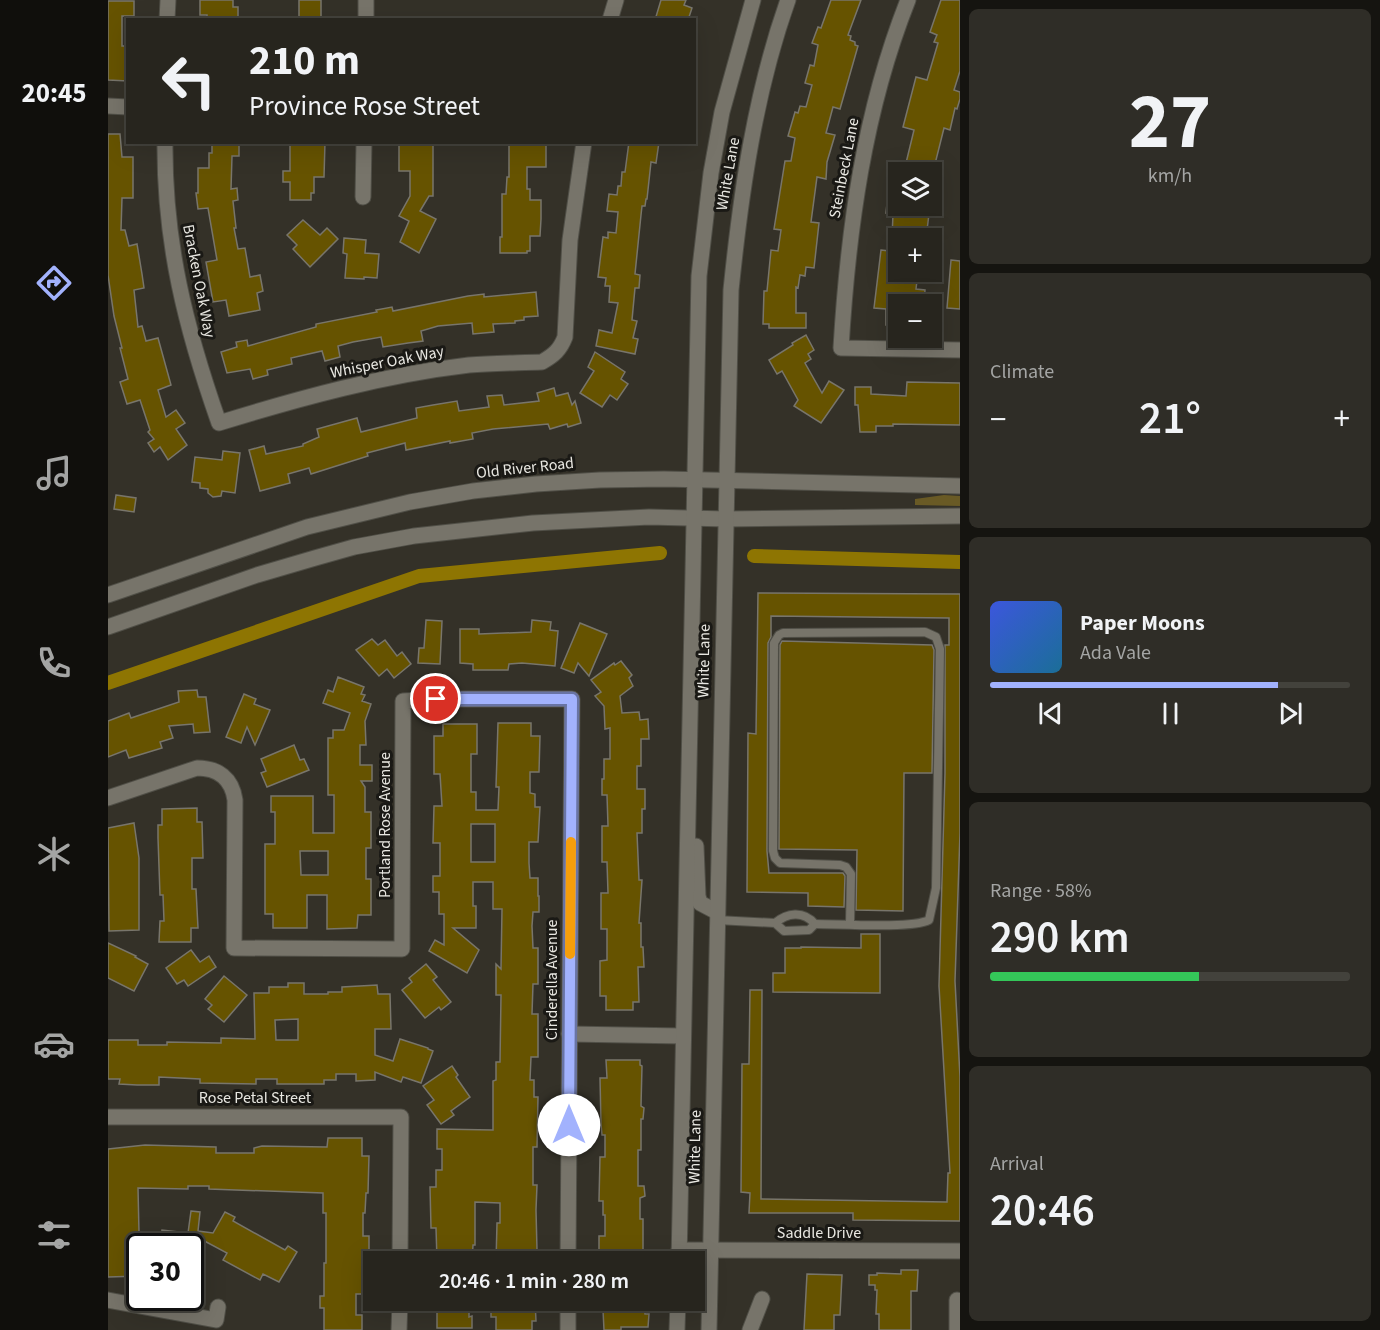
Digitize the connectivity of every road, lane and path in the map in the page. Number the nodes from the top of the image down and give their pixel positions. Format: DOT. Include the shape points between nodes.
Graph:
graph roads {
  1 [pos="168,0"];
  2 [pos="366,0"];
  3 [pos="616,0"];
  4 [pos="753,0"];
  5 [pos="789,0"];
  6 [pos="908,0"];
  7 [pos="167,18"];
  8 [pos="366,18"];
  9 [pos="611,18"];
  10 [pos="108,106"];
  11 [pos="126,107"];
  12 [pos="165,144"];
  13 [pos="364,144"];
  14 [pos="584,144"];
  15 [pos="363,198"];
  16 [pos="960,350"];
  17 [pos="219,423"];
  18 [pos="694,481"];
  19 [pos="727,481"];
  20 [pos="960,486"];
  21 [pos="960,516"];
  22 [pos="694,518"];
  23 [pos="726,519"];
  24 [pos="108,595"];
  25 [pos="108,627"];
  26 [pos="404,701"];
  27 [pos="108,798"];
  28 [pos="687,818"];
  29 [pos="717,916"];
  30 [pos="775,923"];
  31 [pos="815,924"];
  32 [pos="850,924"];
  33 [pos="569,1034"];
  34 [pos="683,1036"];
  35 [pos="108,1117"];
  36 [pos="400,1251"];
  37 [pos="568,1251"];
  38 [pos="679,1251"];
  39 [pos="711,1251"];
  40 [pos="960,1251"];
  41 [pos="705,1252"];
  42 [pos="762,1299"];
  43 [pos="108,1300"];
  44 [pos="957,1300"];
  45 [pos="218,1307"];
  46 [pos="400,1311"];
  47 [pos="568,1311"];
  48 [pos="678,1311"];
  49 [pos="399,1330"];
  50 [pos="568,1330"];
  51 [pos="678,1330"];
  52 [pos="710,1330"];
  53 [pos="750,1330"];
  54 [pos="957,1330"];
  1 -- 7 [label="main road"];
  2 -- 8 [label="main road"];
  3 -- 9 [label="main road"];
  4 -- 18 [label="main road, White Lane" via="722,112 705,214 698,297"];
  5 -- 19 [label="main road, White Lane" via="754,126 737,228 728,352"];
  6 -- 16 [label="main road, Steinbeck Lane" via="882,79 861,165 845,274 842,348"];
  10 -- 11 [label="main road"];
  12 -- 17 [label="main road, Bracken Oak Way" via="168,215 179,287 192,344"];
  13 -- 15 [label="main road"];
  14 -- 17 [label="main road, Whisper Oak Way" via="570,240 565,337 552,357 542,362 470,365 400,376"];
  18 -- 19 [label="main road, Old River Road"];
  18 -- 22 [label="main road, White Lane"];
  18 -- 24 [label="main road, Old River Road" via="536,484 410,502 307,527"];
  19 -- 20 [label="main road, Old River Road"];
  19 -- 23 [label="main road, White Lane"];
  21 -- 23 [label="main road"];
  22 -- 23 [label="main road"];
  22 -- 25 [label="main road" via="532,523 414,536 257,575"];
  22 -- 28 [label="main road, White Lane"];
  23 -- 29 [label="main road, White Lane"];
  26 -- 27 [label="main road, Portland Rose Avenue" via="402,949 234,948 235,800 226,777 218,771 197,768"];
  26 -- 33 [label="main road, Cinderella Avenue" via="572,699"];
  28 -- 29 [label="main road" via="696,836 700,903"];
  28 -- 34 [label="main road, White Lane"];
  29 -- 30 [label="lane"];
  29 -- 39 [label="main road, White Lane"];
  30 -- 31 [label="lane" via="784,931 809,930"];
  30 -- 31 [label="lane" via="785,915 804,915"];
  31 -- 32 [label="lane"];
  32 -- 32 [label="lane" via="922,924 929,921 933,910 940,648 936,637 925,632 783,633 774,644 775,858 780,863 846,867 851,874"];
  33 -- 34 [label="main road"];
  33 -- 37 [label="main road, Cinderella Avenue"];
  34 -- 38 [label="main road, White Lane"];
  35 -- 36 [label="main road, Rose Petal Street" via="401,1117"];
  39 -- 40 [label="main road, Saddle Drive"];
  39 -- 41 [label="main road, Saddle Drive"];
  39 -- 52 [label="main road, White Lane"];
  42 -- 53 [label="main road"];
  43 -- 45 [label="main road" via="216,1320"];
  44 -- 54 [label="main road"];
  46 -- 49 [label="main road"];
  47 -- 50 [label="main road"];
  48 -- 51 [label="main road"];
}
